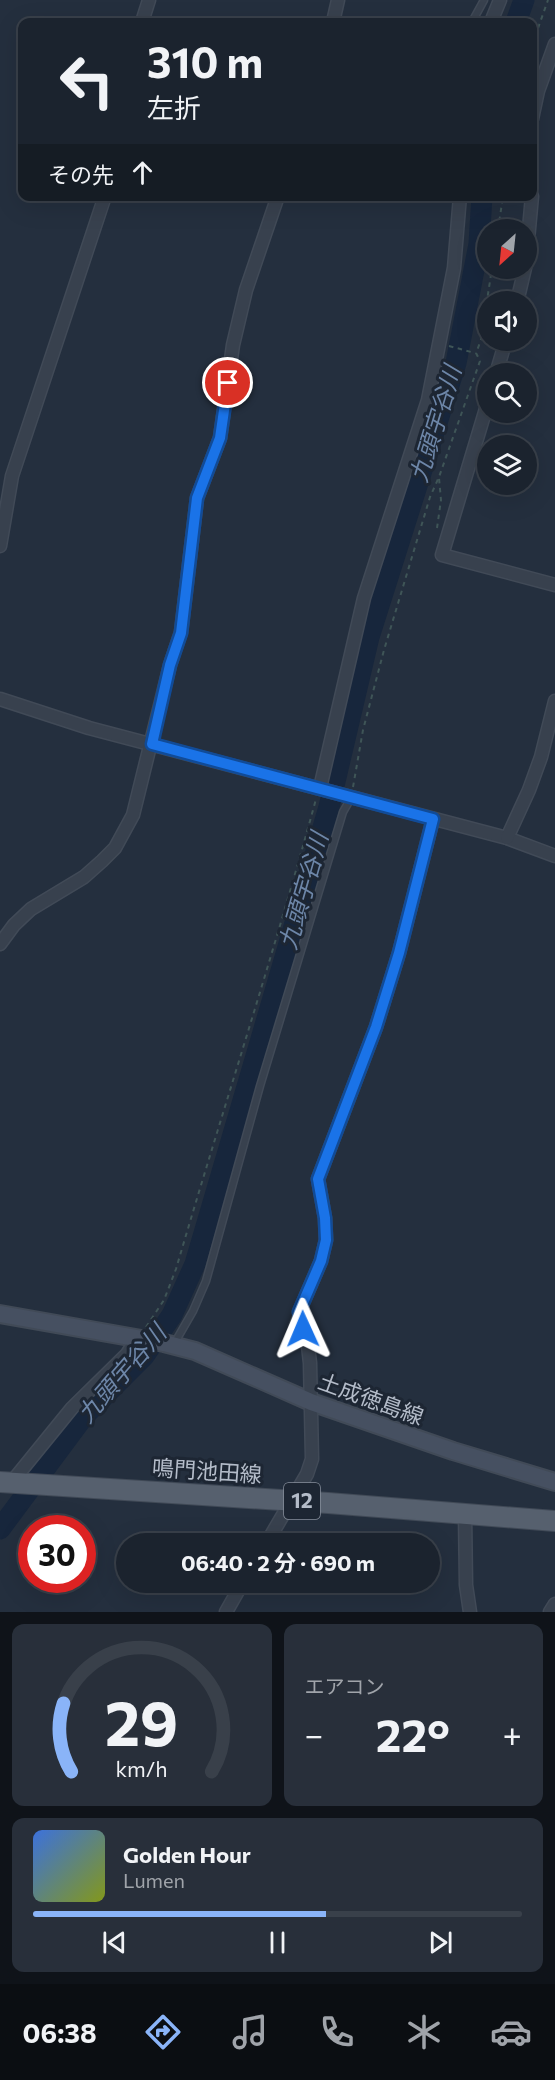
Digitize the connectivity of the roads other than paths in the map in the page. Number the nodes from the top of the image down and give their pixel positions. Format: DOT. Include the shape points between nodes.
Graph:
graph roads {
  1 [pos="149,0"];
  2 [pos="338,0"];
  3 [pos="484,0"];
  4 [pos="500,0"];
  5 [pos="143,18"];
  6 [pos="334,18"];
  7 [pos="474,18"];
  8 [pos="493,18"];
  9 [pos="555,44"];
  10 [pos="537,96"];
  11 [pos="103,201"];
  12 [pos="276,201"];
  13 [pos="460,201"];
  14 [pos="532,201"];
  15 [pos="530,219"];
  16 [pos="482,423"];
  17 [pos="0,546"];
  18 [pos="555,585"];
  19 [pos="0,699"];
  20 [pos="555,701"];
  21 [pos="152,744"];
  22 [pos="321,788"];
  23 [pos="349,797"];
  24 [pos="433,819"];
  25 [pos="507,838"];
  26 [pos="555,856"];
  27 [pos="0,944"];
  28 [pos="0,1314"];
  29 [pos="140,1339"];
  30 [pos="169,1344"];
  31 [pos="311,1402"];
  32 [pos="555,1482"];
  33 [pos="10,1483"];
  34 [pos="291,1500"];
  35 [pos="465,1514"];
  36 [pos="555,1521"];
  37 [pos="272,1533"];
  38 [pos="237,1593"];
  39 [pos="555,1604"];
  40 [pos="226,1612"];
  41 [pos="470,1612"];
  42 [pos="550,1612"];
  1 -- 5 [label="street"];
  2 -- 6 [label="street"];
  3 -- 7 [label="lane"];
  4 -- 8 [label="street"];
  9 -- 10 [label="street"];
  11 -- 17 [label="street" via="12,476"];
  12 -- 21 [label="street" via="246,290 233,345 220,438 197,498 181,633"];
  13 -- 22 [label="street" via="454,268 428,400 364,598"];
  14 -- 15 [label="street"];
  16 -- 18 [label="street" via="442,555"];
  19 -- 21 [label="street" via="89,729"];
  20 -- 25 [label="street" via="541,757"];
  21 -- 22 [label="street"];
  21 -- 27 [label="street" via="133,815 115,848 84,877 31,909"];
  22 -- 23 [label="street"];
  23 -- 24 [label="street"];
  23 -- 30 [label="lane" via="260,1086 206,1281 193,1311"];
  24 -- 25 [label="street"];
  24 -- 31 [label="street" via="376,1027 318,1179 326,1240 299,1312 308,1347"];
  25 -- 26 [label="street"];
  28 -- 29 [label="main road, 土成徳島線"];
  29 -- 30 [label="main road, 土成徳島線"];
  29 -- 33 [label="street" via="72,1408"];
  30 -- 31 [label="main road, 土成徳島線" via="195,1350"];
  31 -- 32 [label="main road, 土成徳島線" via="453,1452"];
  31 -- 34 [label="street" via="312,1459"];
  33 -- 34 [label="main road, 鳴門池田線 / 12"];
  34 -- 35 [label="main road, 鳴門池田線 / 12"];
  34 -- 37 [label="street"];
  35 -- 36 [label="main road, 鳴門池田線 / 12"];
  35 -- 41 [label="street" via="465,1585"];
  38 -- 40 [label="street"];
  39 -- 42 [label="street"];
}
